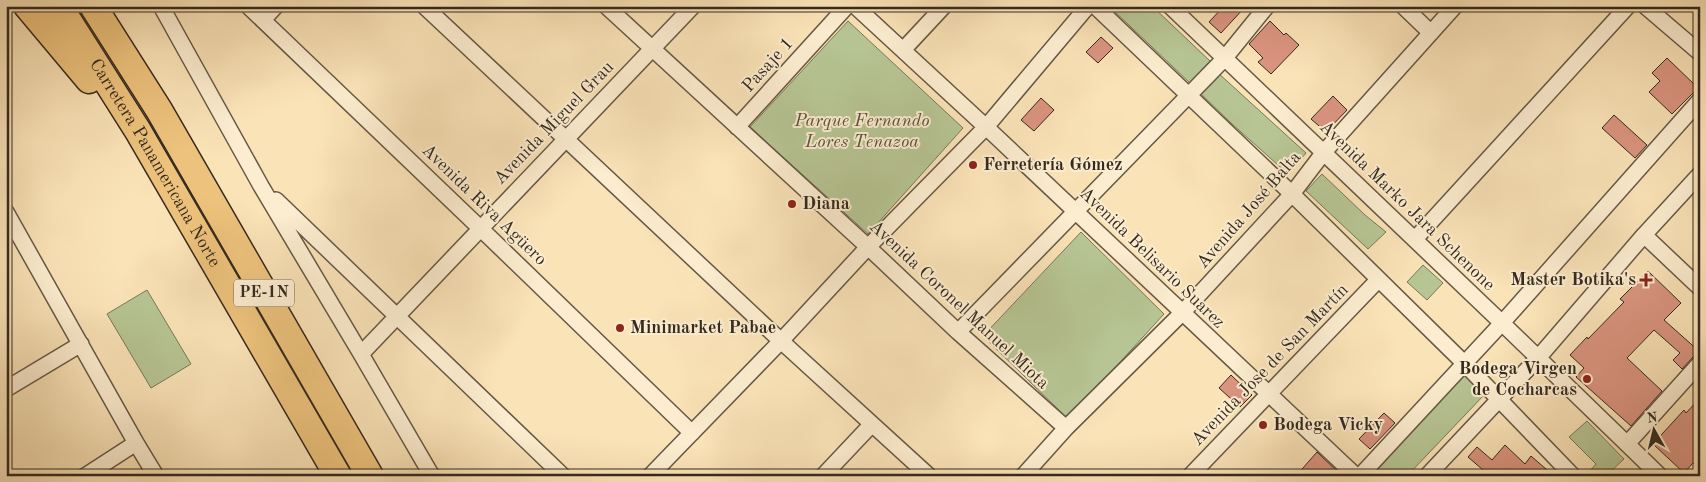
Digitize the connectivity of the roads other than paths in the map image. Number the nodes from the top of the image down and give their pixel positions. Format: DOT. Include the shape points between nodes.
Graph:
graph roads {
  1 [pos="26,6"];
  2 [pos="59,6"];
  3 [pos="93,6"];
  4 [pos="115,6"];
  5 [pos="161,6"];
  6 [pos="248,6"];
  7 [pos="276,6"];
  8 [pos="424,6"];
  9 [pos="606,6"];
  10 [pos="693,6"];
  11 [pos="847,6"];
  12 [pos="855,6"];
  13 [pos="944,6"];
  14 [pos="1088,6"];
  15 [pos="1095,6"];
  16 [pos="1170,6"];
  17 [pos="1267,6"];
  18 [pos="1403,6"];
  19 [pos="1455,6"];
  20 [pos="1628,6"];
  21 [pos="1645,6"];
  22 [pos="263,20"];
  23 [pos="1431,33"];
  24 [pos="652,49"];
  25 [pos="903,50"];
  26 [pos="1700,53"];
  27 [pos="1224,59"];
  28 [pos="1188,96"];
  29 [pos="1700,100"];
  30 [pos="159,110"];
  31 [pos="737,127"];
  32 [pos="986,127"];
  33 [pos="138,131"];
  34 [pos="565,138"];
  35 [pos="1324,152"];
  36 [pos="1700,174"];
  37 [pos="261,186"];
  38 [pos="1292,194"];
  39 [pos="1075,211"];
  40 [pos="6,212"];
  41 [pos="480,228"];
  42 [pos="1644,236"];
  43 [pos="1414,239"];
  44 [pos="868,247"];
  45 [pos="1378,280"];
  46 [pos="1700,288"];
  47 [pos="1182,313"];
  48 [pos="396,315"];
  49 [pos="1502,323"];
  50 [pos="958,332"];
  51 [pos="781,341"];
  52 [pos="80,344"];
  53 [pos="361,354"];
  54 [pos="1538,358"];
  55 [pos="1700,363"];
  56 [pos="1465,364"];
  57 [pos="6,389"];
  58 [pos="1268,394"];
  59 [pos="1499,400"];
  60 [pos="872,424"];
  61 [pos="1066,428"];
  62 [pos="692,433"];
  63 [pos="136,443"];
  64 [pos="1627,444"];
  65 [pos="85,476"];
  66 [pos="156,476"];
  67 [pos="338,476"];
  68 [pos="370,476"];
  69 [pos="432,476"];
  70 [pos="563,476"];
  71 [pos="650,476"];
  72 [pos="823,476"];
  73 [pos="929,476"];
  74 [pos="1023,476"];
  75 [pos="1190,476"];
  76 [pos="1358,476"];
  77 [pos="1427,476"];
  78 [pos="1573,476"];
  79 [pos="1660,476"];
  1 -- 33 [label="highway" via="116,113"];
  2 -- 33 [label="highway, Carretera Panamericana Norte / PE-1N"];
  3 -- 30 [label="highway, Carretera Panamericana Norte / PE-1N"];
  4 -- 30 [label="highway"];
  5 -- 37 [label="street"];
  6 -- 22 [label="street, Avenida Riva Agüero"];
  7 -- 22 [label="street"];
  8 -- 34 [label="street"];
  9 -- 24 [label="street, Avenida Coronel Manuel Miota"];
  10 -- 24 [label="street, Avenida Miguel Grau"];
  11 -- 31 [label="street, Pasaje 1"];
  12 -- 25 [label="street, Avenida Belisario Suarez"];
  13 -- 25 [label="street"];
  14 -- 32 [label="street"];
  15 -- 28 [label="street"];
  16 -- 27 [label="street, Avenida Marko Jara Schenone"];
  17 -- 27 [label="street"];
  18 -- 23 [label="street"];
  19 -- 23 [label="street, Avenida José Balta"];
  20 -- 43 [label="street"];
  21 -- 26 [label="street"];
  22 -- 41 [label="street, Avenida Riva Agüero"];
  23 -- 35 [label="street, Avenida José Balta"];
  24 -- 31 [label="street, Avenida Coronel Manuel Miota"];
  24 -- 34 [label="street, Avenida Miguel Grau"];
  25 -- 32 [label="street, Avenida Belisario Suarez"];
  27 -- 28 [label="street"];
  27 -- 35 [label="street, Avenida Marko Jara Schenone"];
  28 -- 38 [label="street"];
  28 -- 39 [label="street"];
  29 -- 49 [label="street"];
  30 -- 68 [label="highway, Carretera Panamericana Norte / PE-1N"];
  31 -- 44 [label="street, Avenida Coronel Manuel Miota"];
  32 -- 39 [label="street, Avenida Belisario Suarez"];
  32 -- 44 [label="street"];
  33 -- 67 [label="highway, Carretera Panamericana Norte / PE-1N"];
  34 -- 41 [label="street, Avenida Miguel Grau"];
  34 -- 51 [label="street"];
  35 -- 38 [label="street, Avenida José Balta"];
  35 -- 43 [label="street, Avenida Marko Jara Schenone"];
  36 -- 42 [label="street"];
  37 -- 48 [label="street"];
  37 -- 53 [label="street"];
  38 -- 45 [label="street"];
  38 -- 47 [label="street, Avenida José Balta"];
  39 -- 47 [label="street, Avenida Belisario Suarez"];
  39 -- 50 [label="street"];
  40 -- 52 [label="street"];
  41 -- 48 [label="street, Avenida Miguel Grau"];
  41 -- 62 [label="street, Avenida Riva Agüero"];
  42 -- 46 [label="street"];
  42 -- 54 [label="street"];
  43 -- 49 [label="street, Avenida Marko Jara Schenone"];
  44 -- 50 [label="street, Avenida Coronel Manuel Miota"];
  44 -- 51 [label="street"];
  45 -- 56 [label="street"];
  45 -- 58 [label="street, Avenida Jose de San Martín"];
  47 -- 58 [label="street, Avenida Belisario Suarez"];
  47 -- 61 [label="street, Avenida José Balta"];
  48 -- 53 [label="street, Avenida Miguel Grau"];
  48 -- 70 [label="street"];
  49 -- 54 [label="street, Avenida Marko Jara Schenone"];
  49 -- 56 [label="street"];
  50 -- 61 [label="street, Avenida Coronel Manuel Miota"];
  51 -- 60 [label="street"];
  51 -- 62 [label="street"];
  52 -- 57 [label="street"];
  52 -- 63 [label="street"];
  53 -- 69 [label="street"];
  54 -- 59 [label="street"];
  54 -- 64 [label="street, Avenida Marko Jara Schenone"];
  55 -- 64 [label="street"];
  56 -- 59 [label="street"];
  56 -- 76 [label="street"];
  58 -- 75 [label="street, Avenida Jose de San Martín"];
  58 -- 76 [label="street, Avenida Belisario Suarez"];
  59 -- 77 [label="street"];
  59 -- 78 [label="street"];
  60 -- 72 [label="street"];
  60 -- 73 [label="street"];
  61 -- 74 [label="street, Avenida José Balta"];
  62 -- 71 [label="street"];
  63 -- 65 [label="street"];
  63 -- 66 [label="street"];
  64 -- 79 [label="street, Avenida Marko Jara Schenone"];
}
